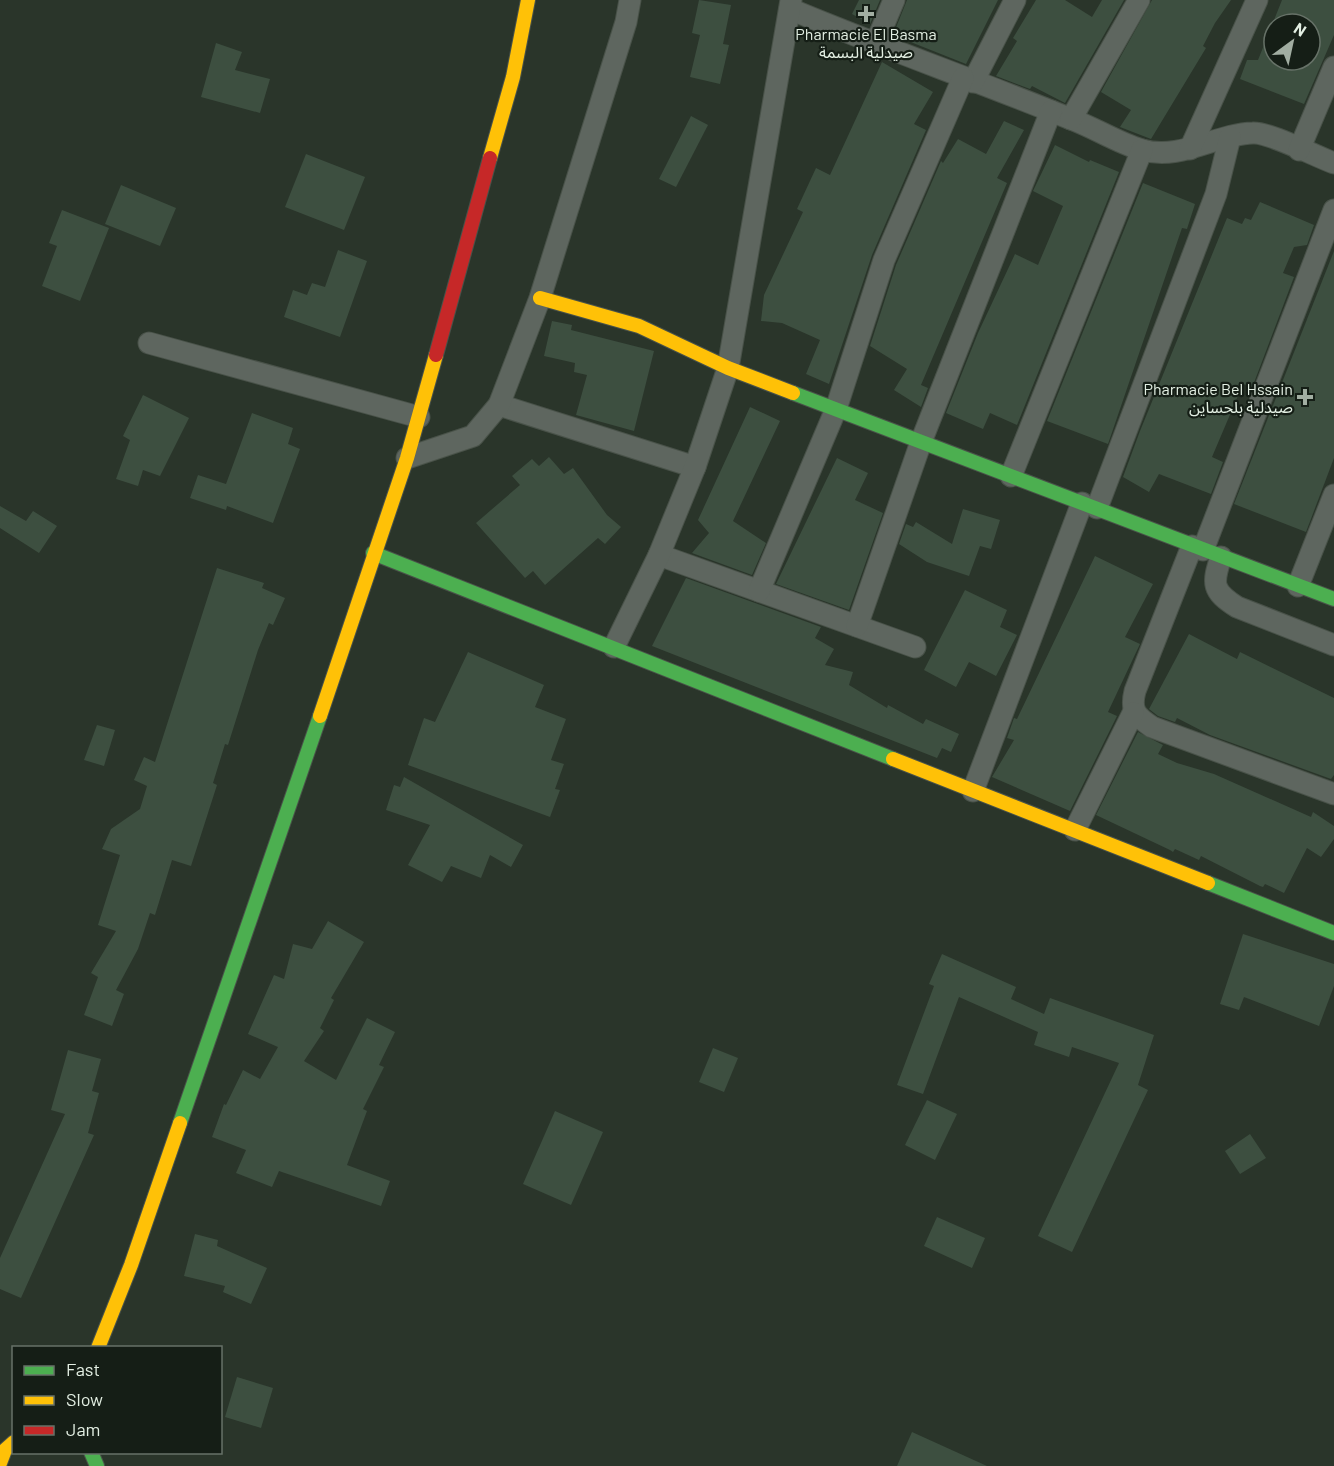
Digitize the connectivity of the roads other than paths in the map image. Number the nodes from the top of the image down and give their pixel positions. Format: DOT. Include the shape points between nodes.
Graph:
graph roads {
  1 [pos="528,0"];
  2 [pos="630,0"];
  3 [pos="894,0"];
  4 [pos="1014,0"];
  5 [pos="1139,0"];
  6 [pos="1257,0"];
  7 [pos="790,5"];
  8 [pos="876,45"];
  9 [pos="1334,67"];
  10 [pos="968,80"];
  11 [pos="1051,111"];
  12 [pos="1071,119"];
  13 [pos="1230,137"];
  14 [pos="1190,149"];
  15 [pos="1142,150"];
  16 [pos="1299,150"];
  17 [pos="1334,163"];
  18 [pos="1334,210"];
  19 [pos="540,298"];
  20 [pos="149,343"];
  21 [pos="728,368"];
  22 [pos="499,405"];
  23 [pos="836,409"];
  24 [pos="418,417"];
  25 [pos="921,442"];
  26 [pos="407,458"];
  27 [pos="696,467"];
  28 [pos="1011,476"];
  29 [pos="1334,495"];
  30 [pos="1089,506"];
  31 [pos="1206,551"];
  32 [pos="374,553"];
  33 [pos="659,555"];
  34 [pos="1298,586"];
  35 [pos="759,591"];
  36 [pos="1334,599"];
  37 [pos="857,626"];
  38 [pos="1334,645"];
  39 [pos="614,647"];
  40 [pos="915,647"];
  41 [pos="1133,713"];
  42 [pos="972,791"];
  43 [pos="1334,794"];
  44 [pos="1075,830"];
  45 [pos="1334,933"];
  46 [pos="98,1346"];
  47 [pos="12,1444"];
  48 [pos="0,1463"];
  1 -- 24 [label="street" via="513,77"];
  2 -- 19 [label="street"];
  3 -- 8 [label="street"];
  4 -- 10 [label="street"];
  5 -- 12 [label="street"];
  6 -- 14 [label="street"];
  7 -- 8 [label="street"];
  7 -- 21 [label="street"];
  8 -- 10 [label="street"];
  9 -- 16 [label="street"];
  10 -- 11 [label="street"];
  10 -- 23 [label="street" via="884,260"];
  11 -- 12 [label="street"];
  11 -- 25 [label="street"];
  12 -- 15 [label="street"];
  13 -- 14 [label="street"];
  13 -- 16 [label="street" via="1269,135"];
  13 -- 30 [label="street" via="1216,194"];
  14 -- 15 [label="street" via="1171,153"];
  15 -- 28 [label="street"];
  16 -- 17 [label="street"];
  18 -- 31 [label="street"];
  19 -- 21 [label="street" via="639,326"];
  19 -- 22 [label="street"];
  20 -- 24 [label="street"];
  21 -- 23 [label="street"];
  21 -- 27 [label="street"];
  22 -- 26 [label="street" via="473,436"];
  22 -- 27 [label="street"];
  23 -- 25 [label="street"];
  23 -- 35 [label="street"];
  24 -- 26 [label="street"];
  25 -- 28 [label="street"];
  25 -- 37 [label="street"];
  26 -- 32 [label="street"];
  27 -- 33 [label="street"];
  28 -- 30 [label="street"];
  29 -- 34 [label="street"];
  30 -- 31 [label="street"];
  30 -- 42 [label="street"];
  31 -- 34 [label="street"];
  31 -- 38 [label="street" via="1216,589 1223,598"];
  31 -- 41 [label="street" via="1135,691"];
  32 -- 39 [label="street"];
  32 -- 46 [label="street" via="131,1265"];
  33 -- 35 [label="street"];
  33 -- 39 [label="street"];
  34 -- 36 [label="street"];
  35 -- 37 [label="street"];
  37 -- 40 [label="street"];
  39 -- 42 [label="street"];
  41 -- 43 [label="street" via="1152,727"];
  41 -- 44 [label="street"];
  42 -- 44 [label="street"];
  44 -- 45 [label="street"];
  47 -- 48 [label="street"];
}
